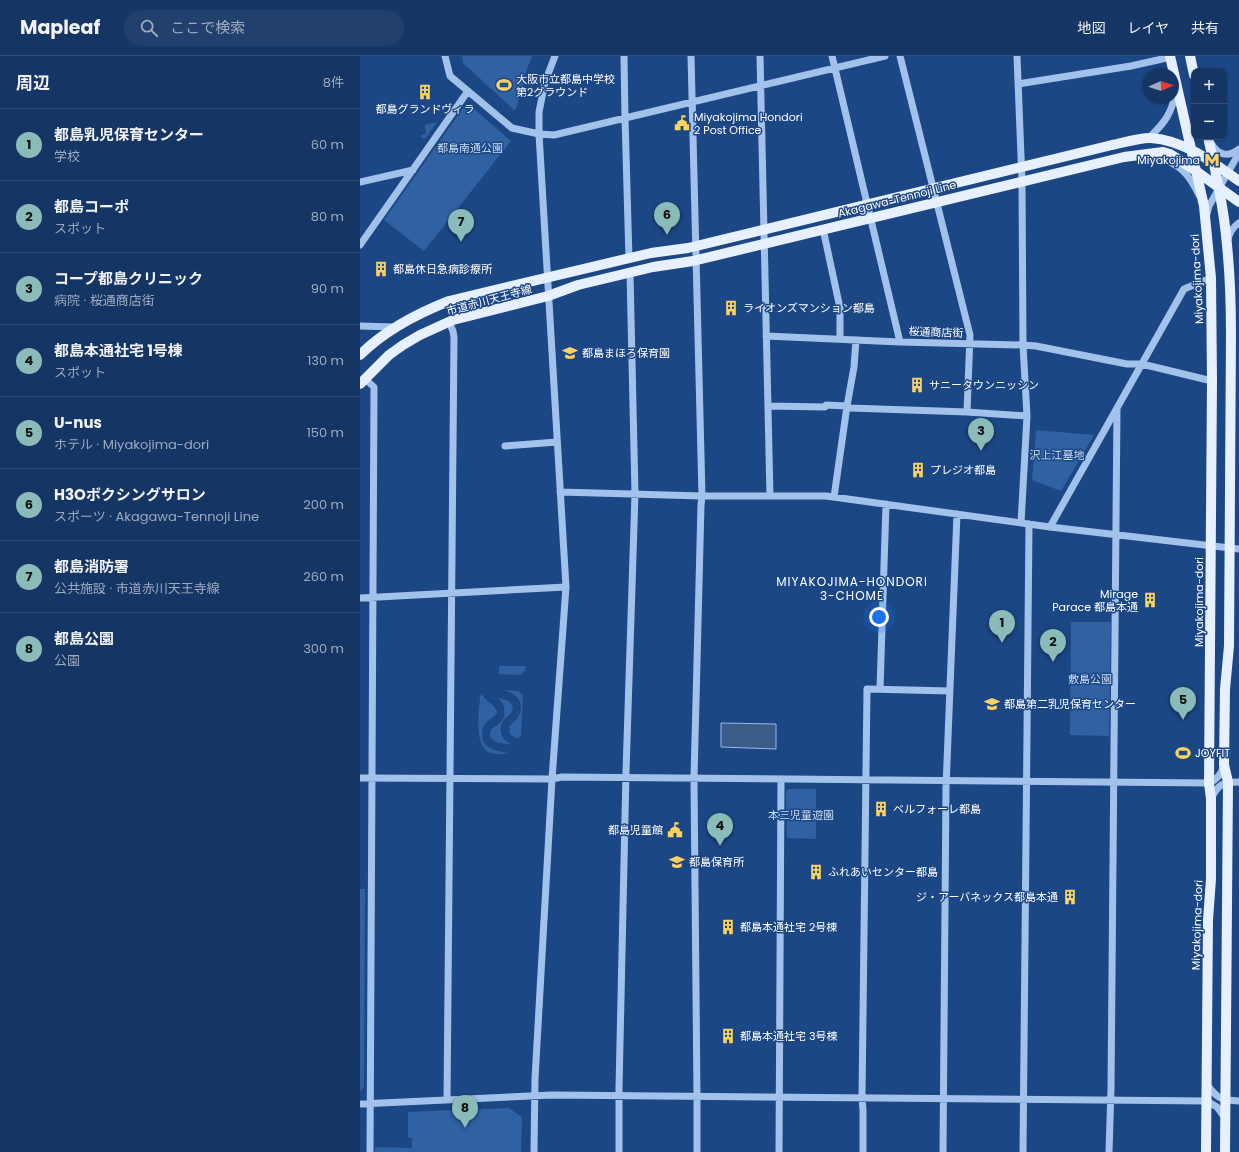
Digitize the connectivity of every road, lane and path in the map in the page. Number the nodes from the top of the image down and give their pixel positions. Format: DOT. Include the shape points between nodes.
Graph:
graph roads {
  1 [pos="445,56"];
  2 [pos="555,56"];
  3 [pos="624,56"];
  4 [pos="691,56"];
  5 [pos="760,56"];
  6 [pos="832,56"];
  7 [pos="885,56"];
  8 [pos="900,56"];
  9 [pos="1017,56"];
  10 [pos="1190,56"];
  11 [pos="1171,57"];
  12 [pos="835,68"];
  13 [pos="1174,68"];
  14 [pos="1193,68"];
  15 [pos="1018,84"];
  16 [pos="760,86"];
  17 [pos="1179,89"];
  18 [pos="468,91"];
  19 [pos="692,102"];
  20 [pos="1173,104"];
  21 [pos="625,118"];
  22 [pos="538,134"];
  23 [pos="1150,137"];
  24 [pos="1209,140"];
  25 [pos="1210,140"];
  26 [pos="1239,149"];
  27 [pos="1192,151"];
  28 [pos="1239,153"];
  29 [pos="1153,154"];
  30 [pos="1214,164"];
  31 [pos="1022,166"];
  32 [pos="413,170"];
  33 [pos="1196,171"];
  34 [pos="1227,173"];
  35 [pos="1022,181"];
  36 [pos="1239,181"];
  37 [pos="360,182"];
  38 [pos="933,188"];
  39 [pos="1219,188"];
  40 [pos="936,202"];
  41 [pos="1239,202"];
  42 [pos="867,204"];
  43 [pos="1204,206"];
  44 [pos="871,218"];
  45 [pos="1239,224"];
  46 [pos="1206,225"];
  47 [pos="764,229"];
  48 [pos="823,229"];
  49 [pos="764,244"];
  50 [pos="1227,244"];
  51 [pos="360,245"];
  52 [pos="696,246"];
  53 [pos="629,259"];
  54 [pos="696,260"];
  55 [pos="630,273"];
  56 [pos="547,278"];
  57 [pos="1211,278"];
  58 [pos="548,296"];
  59 [pos="449,322"];
  60 [pos="360,326"];
  61 [pos="394,327"];
  62 [pos="768,336"];
  63 [pos="840,339"];
  64 [pos="856,340"];
  65 [pos="900,342"];
  66 [pos="970,344"];
  67 [pos="1023,344"];
  68 [pos="360,355"];
  69 [pos="1142,364"];
  70 [pos="363,381"];
  71 [pos="1212,381"];
  72 [pos="1235,382"];
  73 [pos="768,406"];
  74 [pos="847,406"];
  75 [pos="1117,408"];
  76 [pos="967,412"];
  77 [pos="1027,416"];
  78 [pos="557,442"];
  79 [pos="505,446"];
  80 [pos="560,492"];
  81 [pos="635,494"];
  82 [pos="702,496"];
  83 [pos="770,496"];
  84 [pos="834,497"];
  85 [pos="886,504"];
  86 [pos="957,514"];
  87 [pos="1021,523"];
  88 [pos="1029,524"];
  89 [pos="1050,527"];
  90 [pos="1115,534"];
  91 [pos="1211,546"];
  92 [pos="1234,549"];
  93 [pos="566,587"];
  94 [pos="451,593"];
  95 [pos="374,597"];
  96 [pos="360,598"];
  97 [pos="880,690"];
  98 [pos="950,691"];
  99 [pos="1224,765"];
  100 [pos="360,778"];
  101 [pos="373,778"];
  102 [pos="450,778"];
  103 [pos="626,778"];
  104 [pos="552,779"];
  105 [pos="694,779"];
  106 [pos="781,779"];
  107 [pos="866,780"];
  108 [pos="946,780"];
  109 [pos="1026,781"];
  110 [pos="1113,781"];
  111 [pos="1228,782"];
  112 [pos="1239,782"];
  113 [pos="1209,783"];
  114 [pos="1211,799"];
  115 [pos="1207,1085"];
  116 [pos="535,1096"];
  117 [pos="618,1096"];
  118 [pos="697,1097"];
  119 [pos="779,1098"];
  120 [pos="862,1098"];
  121 [pos="943,1099"];
  122 [pos="447,1100"];
  123 [pos="1023,1100"];
  124 [pos="1225,1100"];
  125 [pos="1239,1100"];
  126 [pos="1111,1101"];
  127 [pos="1206,1101"];
  128 [pos="370,1103"];
  129 [pos="360,1104"];
  130 [pos="1225,1118"];
  131 [pos="370,1152"];
  132 [pos="534,1152"];
  133 [pos="619,1152"];
  134 [pos="697,1152"];
  135 [pos="779,1152"];
  136 [pos="863,1152"];
  137 [pos="943,1152"];
  138 [pos="1023,1152"];
  139 [pos="1109,1152"];
  140 [pos="1206,1152"];
  141 [pos="1225,1152"];
  1 -- 18 [label="street" via="450,76"];
  2 -- 22 [label="street" via="544,88"];
  3 -- 21 [label="street"];
  4 -- 19 [label="street"];
  5 -- 16 [label="street"];
  6 -- 12 [label="street"];
  7 -- 12 [label="street"];
  8 -- 38 [label="street"];
  9 -- 15 [label="street"];
  10 -- 14 [label="main road"];
  11 -- 13 [label="main road, Miyakojima-dori"];
  11 -- 15 [label="street" via="1132,66"];
  12 -- 16 [label="street"];
  12 -- 42 [label="street"];
  15 -- 31 [label="street"];
  16 -- 19 [label="street"];
  16 -- 47 [label="street"];
  17 -- 27 [label="main road, Miyakojima-dori"];
  18 -- 22 [label="street" via="512,128"];
  18 -- 32 [label="street"];
  19 -- 21 [label="street"];
  19 -- 52 [label="street"];
  20 -- 23 [label="street" via="1167,118"];
  21 -- 22 [label="street" via="566,133"];
  21 -- 53 [label="street"];
  22 -- 56 [label="street"];
  23 -- 27 [label="main road, Akagawa-Tennoji Line" via="1176,143"];
  23 -- 31 [label="main road, Akagawa-Tennoji Line"];
  24 -- 30 [label="main road"];
  25 -- 26 [label="street" via="1218,152 1226,155"];
  27 -- 30 [label="main road, Akagawa-Tennoji Line"];
  27 -- 33 [label="main road, Miyakojima-dori"];
  28 -- 34 [label="street"];
  29 -- 33 [label="main road, Akagawa-Tennoji Line" via="1170,154"];
  29 -- 35 [label="main road, Akagawa-Tennoji Line" via="1117,158"];
  29 -- 43 [label="street" via="1183,170"];
  30 -- 34 [label="main road, Akagawa-Tennoji Line"];
  30 -- 39 [label="main road"];
  31 -- 35 [label="street"];
  31 -- 38 [label="main road, Akagawa-Tennoji Line"];
  32 -- 37 [label="street"];
  32 -- 51 [label="street"];
  33 -- 39 [label="main road, Akagawa-Tennoji Line"];
  33 -- 43 [label="main road, Miyakojima-dori"];
  34 -- 36 [label="main road, Akagawa-Tennoji Line"];
  34 -- 39 [label="street"];
  35 -- 40 [label="main road, Akagawa-Tennoji Line"];
  35 -- 67 [label="street"];
  38 -- 40 [label="street"];
  38 -- 42 [label="main road, Akagawa-Tennoji Line"];
  39 -- 41 [label="main road, Akagawa-Tennoji Line"];
  39 -- 46 [label="street" via="1208,206"];
  39 -- 50 [label="main road"];
  40 -- 44 [label="main road, Akagawa-Tennoji Line"];
  40 -- 66 [label="street" via="970,335"];
  42 -- 44 [label="street"];
  42 -- 47 [label="main road, Akagawa-Tennoji Line"];
  43 -- 46 [label="main road, Miyakojima-dori"];
  44 -- 48 [label="main road, Akagawa-Tennoji Line"];
  44 -- 65 [label="street"];
  45 -- 50 [label="street" via="1229,234"];
  46 -- 57 [label="main road, Miyakojima-dori"];
  47 -- 49 [label="street"];
  47 -- 52 [label="main road, Akagawa-Tennoji Line"];
  48 -- 49 [label="main road, Akagawa-Tennoji Line"];
  48 -- 63 [label="street" via="840,308"];
  49 -- 54 [label="main road, Akagawa-Tennoji Line"];
  49 -- 62 [label="street"];
  50 -- 72 [label="main road"];
  52 -- 53 [label="main road, Akagawa-Tennoji Line"];
  52 -- 54 [label="street"];
  53 -- 56 [label="main road, Akagawa-Tennoji Line"];
  54 -- 55 [label="main road, Akagawa-Tennoji Line"];
  54 -- 82 [label="street"];
  55 -- 58 [label="main road, Akagawa-Tennoji Line" via="578,285"];
  55 -- 81 [label="street"];
  56 -- 58 [label="street"];
  56 -- 61 [label="main road, 市道赤川天王寺線" via="449,301 427,309"];
  57 -- 69 [label="street" via="1184,288"];
  57 -- 71 [label="main road, Miyakojima-dori"];
  58 -- 59 [label="main road, 市道赤川天王寺線"];
  58 -- 78 [label="street"];
  59 -- 70 [label="main road, 市道赤川天王寺線" via="403,345"];
  59 -- 94 [label="street" via="454,337"];
  60 -- 61 [label="street"];
  61 -- 68 [label="main road, 市道赤川天王寺線"];
  62 -- 63 [label="street, 桜通商店街"];
  62 -- 73 [label="street"];
  63 -- 64 [label="street, 桜通商店街"];
  64 -- 65 [label="street, 桜通商店街"];
  64 -- 74 [label="street"];
  65 -- 66 [label="street, 桜通商店街"];
  66 -- 67 [label="street, 桜通商店街"];
  66 -- 76 [label="street"];
  67 -- 69 [label="street, 桜通商店街" via="1127,364"];
  67 -- 77 [label="street"];
  69 -- 71 [label="street, 桜通商店街"];
  69 -- 75 [label="street"];
  70 -- 95 [label="street" via="374,386"];
  71 -- 91 [label="main road, Miyakojima-dori"];
  72 -- 92 [label="main road"];
  73 -- 74 [label="street"];
  73 -- 83 [label="street"];
  74 -- 76 [label="street"];
  74 -- 84 [label="street"];
  75 -- 89 [label="street"];
  75 -- 90 [label="street"];
  76 -- 77 [label="street"];
  77 -- 87 [label="street"];
  78 -- 79 [label="street"];
  78 -- 80 [label="street"];
  80 -- 81 [label="street"];
  80 -- 93 [label="street"];
  81 -- 82 [label="street"];
  81 -- 103 [label="street"];
  82 -- 83 [label="street"];
  82 -- 105 [label="street"];
  83 -- 84 [label="street"];
  84 -- 85 [label="street"];
  85 -- 86 [label="street"];
  85 -- 97 [label="street"];
  86 -- 87 [label="street"];
  86 -- 98 [label="street"];
  87 -- 88 [label="street"];
  88 -- 89 [label="street"];
  88 -- 109 [label="street"];
  89 -- 90 [label="street"];
  90 -- 91 [label="street"];
  90 -- 110 [label="street"];
  91 -- 92 [label="street"];
  91 -- 113 [label="main road, Miyakojima-dori"];
  92 -- 99 [label="main road" via="1225,689"];
  93 -- 94 [label="street"];
  93 -- 104 [label="street"];
  94 -- 95 [label="street"];
  94 -- 102 [label="street"];
  95 -- 96 [label="street"];
  95 -- 101 [label="street"];
  97 -- 98 [label="street"];
  97 -- 107 [label="street" via="867,689"];
  98 -- 108 [label="street"];
  99 -- 111 [label="main road"];
  99 -- 113 [label="street" via="1219,777"];
  100 -- 101 [label="street"];
  101 -- 102 [label="street"];
  101 -- 128 [label="street"];
  102 -- 104 [label="street"];
  102 -- 122 [label="street"];
  103 -- 104 [label="street"];
  103 -- 105 [label="street"];
  103 -- 117 [label="street"];
  104 -- 116 [label="street"];
  105 -- 106 [label="street"];
  105 -- 118 [label="street"];
  106 -- 107 [label="street"];
  106 -- 119 [label="street"];
  107 -- 108 [label="street"];
  107 -- 120 [label="street"];
  108 -- 109 [label="street"];
  108 -- 121 [label="street"];
  109 -- 110 [label="street"];
  109 -- 123 [label="street"];
  110 -- 113 [label="street"];
  110 -- 126 [label="street"];
  111 -- 112 [label="street"];
  111 -- 114 [label="street" via="1218,787"];
  111 -- 124 [label="main road"];
  113 -- 114 [label="main road, Miyakojima-dori"];
  114 -- 115 [label="main road, Miyakojima-dori"];
  115 -- 124 [label="street"];
  115 -- 127 [label="main road, Miyakojima-dori"];
  116 -- 117 [label="street"];
  116 -- 122 [label="street"];
  116 -- 132 [label="street"];
  117 -- 118 [label="street"];
  117 -- 133 [label="street"];
  118 -- 119 [label="street"];
  118 -- 134 [label="street"];
  119 -- 120 [label="street"];
  119 -- 135 [label="street"];
  120 -- 121 [label="street"];
  120 -- 136 [label="street"];
  121 -- 123 [label="street"];
  121 -- 137 [label="street"];
  122 -- 128 [label="street"];
  123 -- 126 [label="street"];
  123 -- 138 [label="street"];
  124 -- 125 [label="street"];
  124 -- 130 [label="main road"];
  126 -- 127 [label="street"];
  126 -- 139 [label="street"];
  127 -- 130 [label="street" via="1216,1107"];
  127 -- 140 [label="main road, Miyakojima-dori"];
  128 -- 129 [label="street"];
  128 -- 131 [label="street"];
  130 -- 141 [label="main road"];
}
